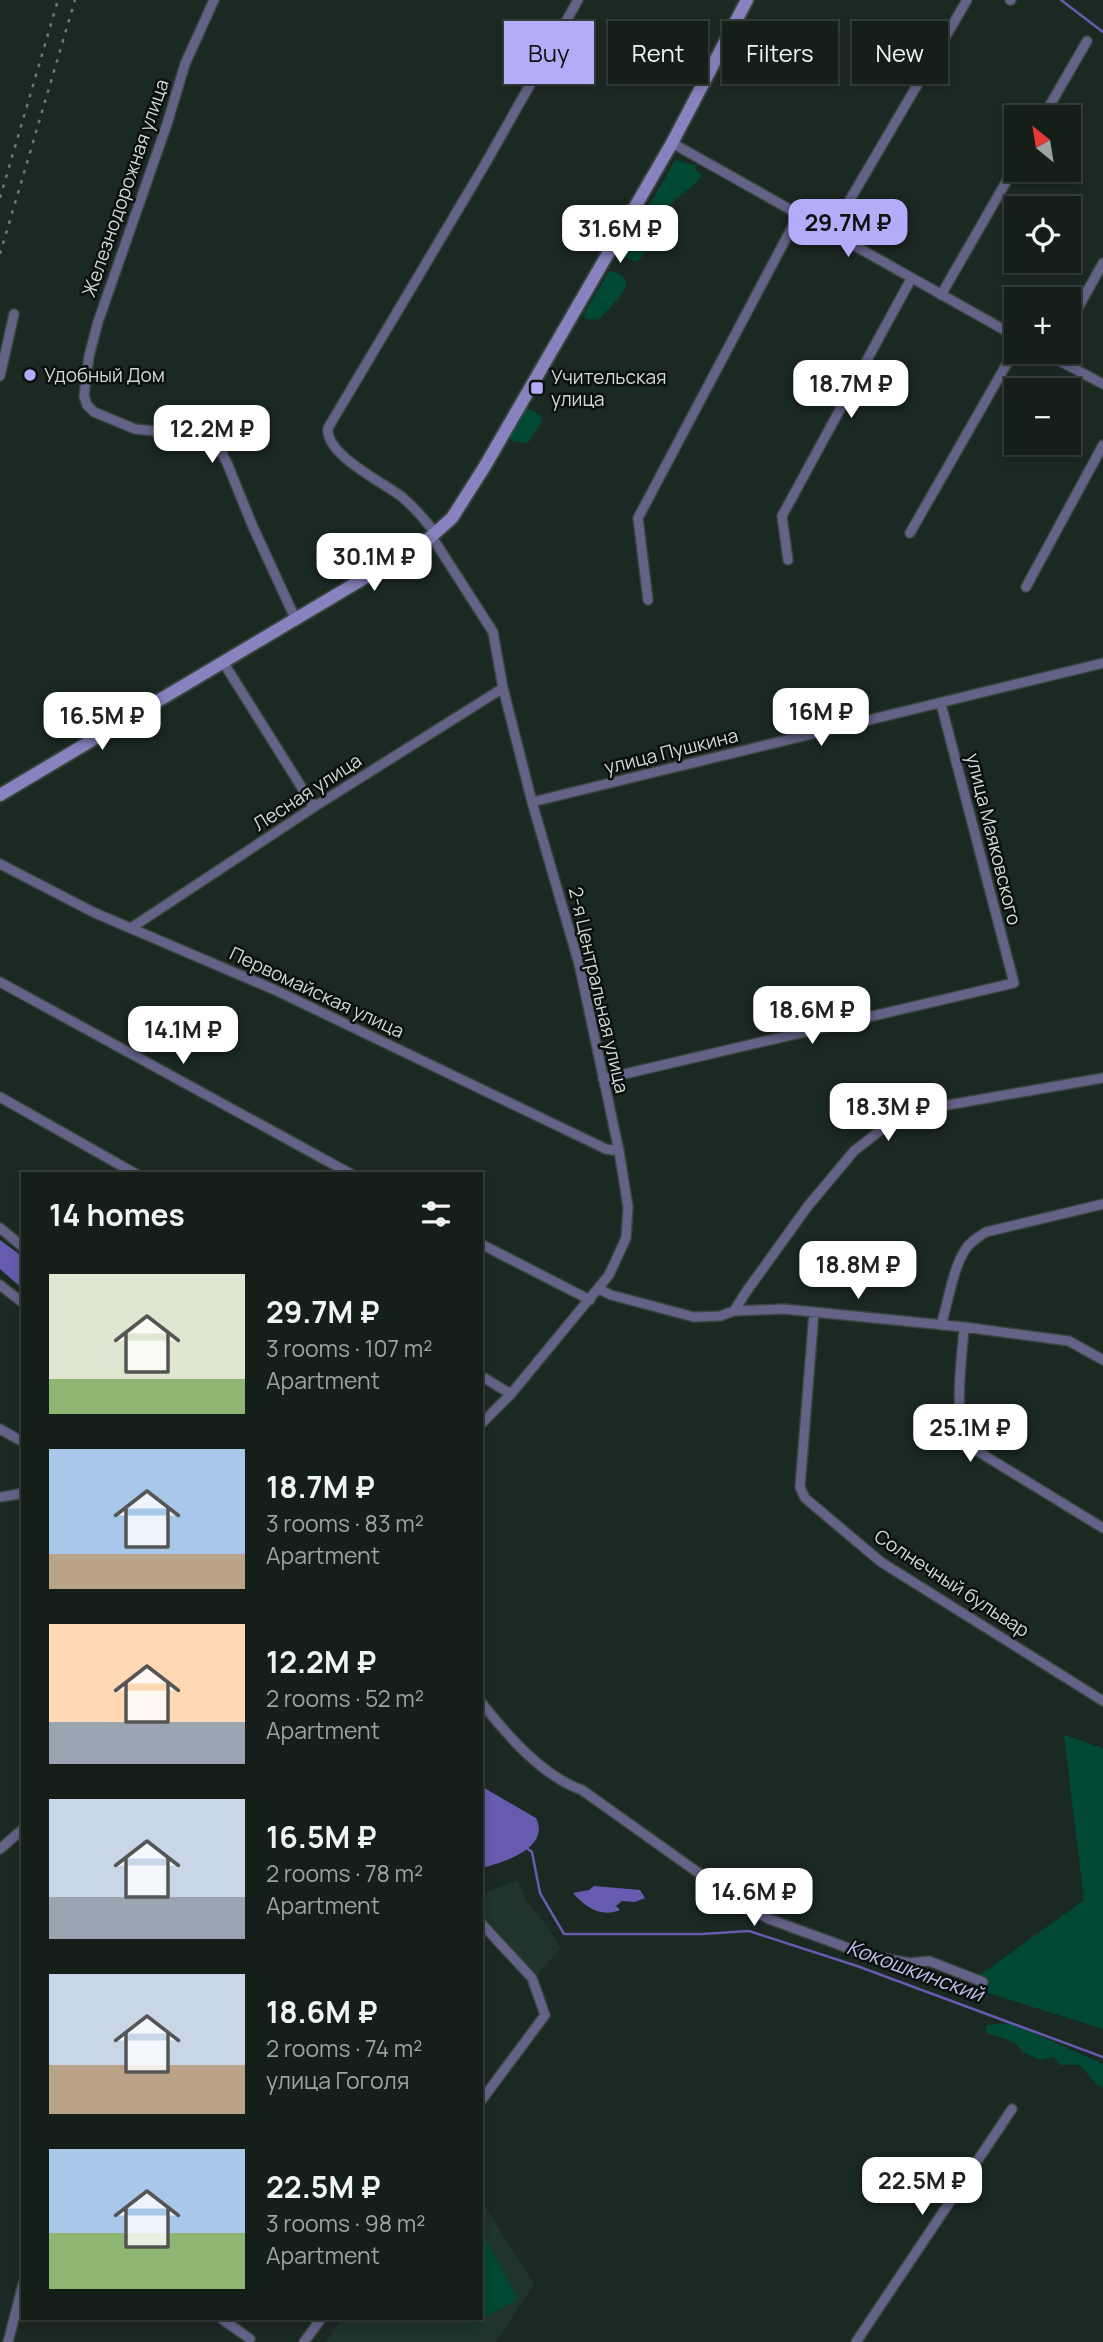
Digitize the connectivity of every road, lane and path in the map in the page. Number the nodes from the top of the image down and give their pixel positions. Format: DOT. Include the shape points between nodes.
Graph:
graph roads {
  1 [pos="214,0"];
  2 [pos="578,0"];
  3 [pos="747,0"];
  4 [pos="967,0"];
  5 [pos="1087,41"];
  6 [pos="1050,105"];
  7 [pos="671,143"];
  8 [pos="1006,182"];
  9 [pos="799,214"];
  10 [pos="831,232"];
  11 [pos="1103,263"];
  12 [pos="911,279"];
  13 [pos="941,295"];
  14 [pos="1081,302"];
  15 [pos="14,314"];
  16 [pos="1004,330"];
  17 [pos="1007,364"];
  18 [pos="1068,364"];
  19 [pos="0,376"];
  20 [pos="1103,384"];
  21 [pos="1103,445"];
  22 [pos="910,533"];
  23 [pos="434,535"];
  24 [pos="788,560"];
  25 [pos="1026,587"];
  26 [pos="648,600"];
  27 [pos="296,620"];
  28 [pos="223,662"];
  29 [pos="1103,663"];
  30 [pos="503,688"];
  31 [pos="942,704"];
  32 [pos="0,794"];
  33 [pos="532,802"];
  34 [pos="314,807"];
  35 [pos="0,864"];
  36 [pos="131,928"];
  37 [pos="0,982"];
  38 [pos="1103,1078"];
  39 [pos="603,1079"];
  40 [pos="0,1097"];
  41 [pos="619,1151"];
  42 [pos="132,1172"];
  43 [pos="347,1172"];
  44 [pos="1103,1204"];
  45 [pos="0,1228"];
  46 [pos="21,1245"];
  47 [pos="483,1245"];
  48 [pos="0,1285"];
  49 [pos="599,1289"];
  50 [pos="590,1300"];
  51 [pos="21,1301"];
  52 [pos="734,1311"];
  53 [pos="814,1312"];
  54 [pos="942,1325"];
  55 [pos="964,1327"];
  56 [pos="1103,1360"];
  57 [pos="483,1377"];
  58 [pos="511,1394"];
  59 [pos="483,1422"];
  60 [pos="0,1429"];
  61 [pos="21,1441"];
  62 [pos="21,1492"];
  63 [pos="0,1497"];
  64 [pos="1103,1528"];
  65 [pos="1103,1701"];
  66 [pos="483,1704"];
  67 [pos="21,1831"];
  68 [pos="0,1849"];
  69 [pos="483,1925"];
  70 [pos="983,1982"];
  71 [pos="483,2098"];
  72 [pos="1012,2109"];
  73 [pos="21,2292"];
  74 [pos="223,2320"];
  75 [pos="320,2320"];
  76 [pos="250,2339"];
  77 [pos="8,2342"];
  78 [pos="304,2342"];
  79 [pos="856,2342"];
  1 -- 27 [label="street, Железнодорожная улица" via="185,64 95,329 85,400 91,410 135,429 195,435 216,442"];
  2 -- 23 [label="street" via="328,428 328,440 338,452 403,498"];
  3 -- 7 [label="street"];
  4 -- 10 [label="street"];
  5 -- 6 [label="street"];
  7 -- 9 [label="street"];
  7 -- 23 [label="street" via="464,502"];
  8 -- 13 [label="street"];
  9 -- 10 [label="street"];
  9 -- 26 [label="street" via="638,518"];
  10 -- 12 [label="street"];
  11 -- 14 [label="street"];
  12 -- 13 [label="street"];
  12 -- 24 [label="street" via="782,516"];
  13 -- 16 [label="street"];
  15 -- 19 [label="street"];
  17 -- 22 [label="street"];
  18 -- 20 [label="street"];
  21 -- 25 [label="street"];
  23 -- 27 [label="street"];
  23 -- 30 [label="street, 2-я Центральная улица" via="493,632"];
  27 -- 28 [label="street"];
  28 -- 32 [label="street"];
  28 -- 34 [label="street"];
  29 -- 31 [label="street, улица Пушкина"];
  30 -- 33 [label="street, 2-я Центральная улица"];
  30 -- 34 [label="street, Лесная улица"];
  31 -- 33 [label="street, улица Пушкина"];
  31 -- 39 [label="street, улица Маяковского" via="1014,983"];
  33 -- 39 [label="street, 2-я Центральная улица" via="579,964"];
  34 -- 36 [label="street, Лесная улица"];
  35 -- 36 [label="street, Первомайская улица"];
  36 -- 41 [label="street, Первомайская улица" via="275,990 606,1149"];
  37 -- 43 [label="street"];
  38 -- 52 [label="street" via="919,1110 890,1123 854,1151 808,1206"];
  39 -- 41 [label="street, 2-я Центральная улица"];
  40 -- 42 [label="street"];
  41 -- 49 [label="street, 2-я Центральная улица" via="628,1207 626,1238"];
  44 -- 54 [label="street" via="976,1238 960,1260"];
  45 -- 46 [label="street"];
  47 -- 50 [label="street"];
  48 -- 51 [label="street"];
  49 -- 50 [label="street, 2-я Центральная улица"];
  49 -- 52 [label="street" via="694,1317"];
  50 -- 58 [label="street, 2-я Центральная улица"];
  52 -- 53 [label="street"];
  53 -- 54 [label="street"];
  53 -- 65 [label="street, Солнечный бульвар" via="800,1486 805,1498 881,1562"];
  54 -- 55 [label="street"];
  55 -- 56 [label="street" via="1069,1341"];
  55 -- 64 [label="street" via="959,1419 969,1446"];
  57 -- 58 [label="street"];
  58 -- 59 [label="street, 2-я Центральная улица"];
  60 -- 61 [label="street"];
  62 -- 63 [label="street"];
  66 -- 70 [label="street" via="514,1741 559,1779 582,1790 758,1913 870,1956 910,1963 929,1961"];
  67 -- 68 [label="street"];
  69 -- 71 [label="street" via="532,1978 545,2015"];
  72 -- 79 [label="street"];
  73 -- 77 [label="street"];
  74 -- 76 [label="street"];
  75 -- 78 [label="street"];
}
